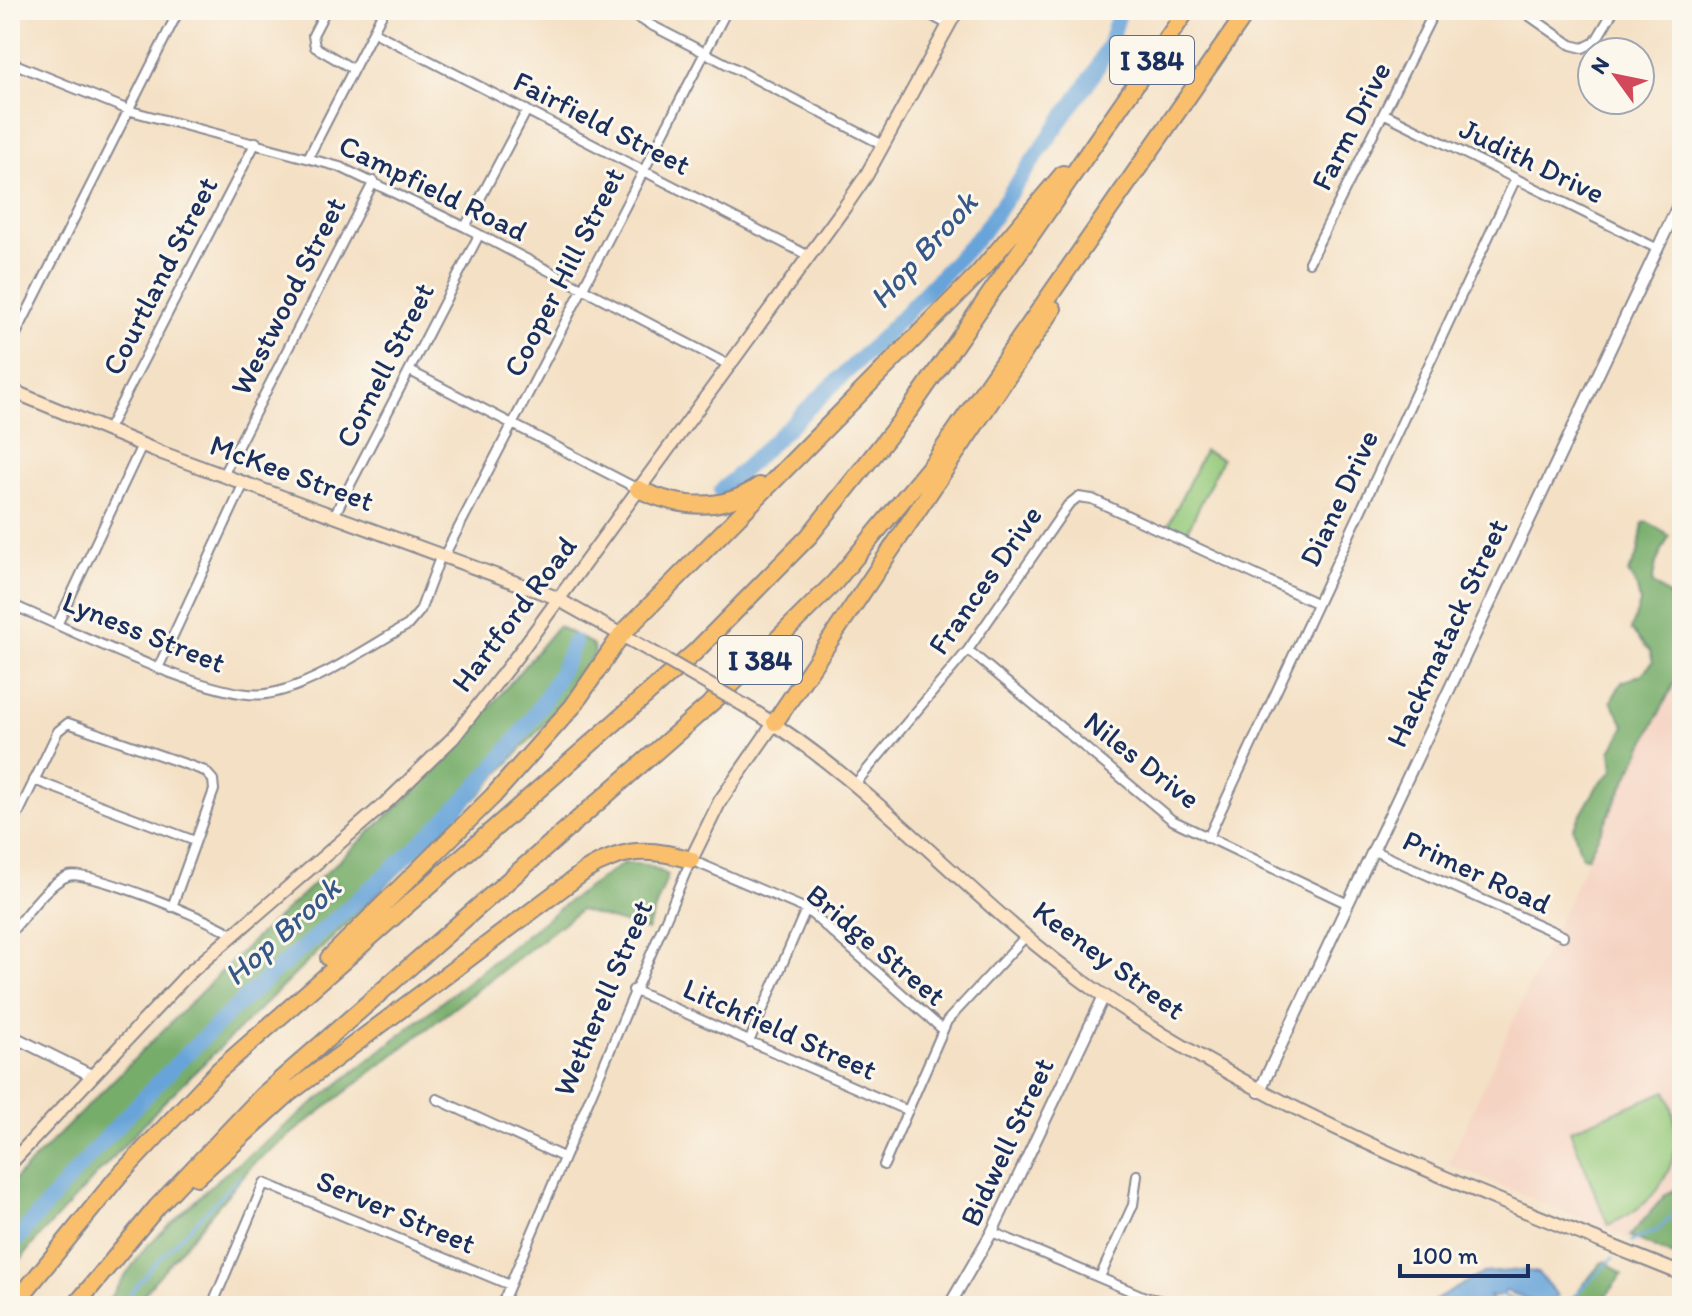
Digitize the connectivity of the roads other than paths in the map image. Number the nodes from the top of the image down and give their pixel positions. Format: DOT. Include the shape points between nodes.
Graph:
graph roads {
  1 [pos="179,10"];
  2 [pos="326,10"];
  3 [pos="384,10"];
  4 [pos="622,10"];
  5 [pos="727,10"];
  6 [pos="921,10"];
  7 [pos="957,10"];
  8 [pos="1187,10"];
  9 [pos="1248,10"];
  10 [pos="1435,10"];
  11 [pos="1521,10"];
  12 [pos="1614,10"];
  13 [pos="949,25"];
  14 [pos="374,32"];
  15 [pos="705,53"];
  16 [pos="10,62"];
  17 [pos="353,69"];
  18 [pos="527,110"];
  19 [pos="131,111"];
  20 [pos="1385,114"];
  21 [pos="256,142"];
  22 [pos="883,145"];
  23 [pos="1091,148"];
  24 [pos="309,156"];
  25 [pos="643,171"];
  26 [pos="1515,180"];
  27 [pos="374,181"];
  28 [pos="1682,197"];
  29 [pos="465,227"];
  30 [pos="479,235"];
  31 [pos="1658,249"];
  32 [pos="1079,255"];
  33 [pos="809,256"];
  34 [pos="1309,262"];
  35 [pos="582,288"];
  36 [pos="10,346"];
  37 [pos="729,365"];
  38 [pos="410,371"];
  39 [pos="10,390"];
  40 [pos="513,424"];
  41 [pos="107,431"];
  42 [pos="142,445"];
  43 [pos="807,447"];
  44 [pos="223,475"];
  45 [pos="244,483"];
  46 [pos="638,489"];
  47 [pos="334,516"];
  48 [pos="442,556"];
  49 [pos="558,599"];
  50 [pos="1316,603"];
  51 [pos="10,604"];
  52 [pos="58,623"];
  53 [pos="622,634"];
  54 [pos="968,650"];
  55 [pos="159,666"];
  56 [pos="775,722"];
  57 [pos="34,780"];
  58 [pos="856,783"];
  59 [pos="10,831"];
  60 [pos="1208,838"];
  61 [pos="195,841"];
  62 [pos="1372,850"];
  63 [pos="691,860"];
  64 [pos="1346,903"];
  65 [pos="172,907"];
  66 [pos="806,909"];
  67 [pos="10,916"];
  68 [pos="18,924"];
  69 [pos="10,933"];
  70 [pos="232,934"];
  71 [pos="1027,935"];
  72 [pos="1563,936"];
  73 [pos="633,990"];
  74 [pos="299,996"];
  75 [pos="1104,996"];
  76 [pos="942,1029"];
  77 [pos="10,1035"];
  78 [pos="749,1042"];
  79 [pos="93,1076"];
  80 [pos="1259,1092"];
  81 [pos="437,1099"];
  82 [pos="908,1111"];
  83 [pos="563,1157"];
  84 [pos="10,1164"];
  85 [pos="884,1165"];
  86 [pos="1137,1175"];
  87 [pos="157,1207"];
  88 [pos="992,1232"];
  89 [pos="1682,1274"];
  90 [pos="1100,1277"];
  91 [pos="510,1285"];
  92 [pos="13,1306"];
  93 [pos="75,1306"];
  94 [pos="212,1306"];
  95 [pos="501,1306"];
  96 [pos="949,1306"];
  97 [pos="1186,1306"];
  1 -- 19 [label="street"];
  2 -- 17 [label="street" via="313,35 315,47"];
  3 -- 14 [label="street"];
  4 -- 15 [label="street"];
  5 -- 15 [label="street, Cooper Hill Street"];
  6 -- 13 [label="street"];
  7 -- 13 [label="main road, Hartford Road"];
  8 -- 23 [label="highway, I 384"];
  9 -- 32 [label="highway, I 384"];
  10 -- 20 [label="street, Farm Drive"];
  11 -- 12 [label="street" via="1583,48 1595,42"];
  13 -- 22 [label="main road, Hartford Road"];
  14 -- 17 [label="street"];
  14 -- 18 [label="street, Fairfield Street"];
  15 -- 22 [label="street"];
  15 -- 25 [label="street, Cooper Hill Street"];
  16 -- 19 [label="street, Campfield Road"];
  17 -- 24 [label="street"];
  18 -- 25 [label="street, Fairfield Street"];
  18 -- 29 [label="street"];
  19 -- 21 [label="street, Campfield Road"];
  19 -- 36 [label="street"];
  20 -- 26 [label="street, Judith Drive"];
  20 -- 34 [label="street, Farm Drive"];
  21 -- 24 [label="street, Campfield Road"];
  21 -- 41 [label="street, Courtland Street"];
  22 -- 33 [label="main road, Hartford Road"];
  23 -- 43 [label="highway" via="978,274"];
  23 -- 74 [label="highway, I 384" via="893,433 779,569 671,673"];
  24 -- 27 [label="street, Campfield Road"];
  25 -- 33 [label="street, Fairfield Street"];
  25 -- 35 [label="street, Cooper Hill Street"];
  26 -- 31 [label="street, Judith Drive"];
  26 -- 50 [label="street, Diane Drive"];
  27 -- 29 [label="street, Campfield Road"];
  27 -- 44 [label="street, Westwood Street"];
  28 -- 31 [label="street, Hackmatack Street"];
  29 -- 30 [label="street, Campfield Road"];
  30 -- 35 [label="street, Campfield Road"];
  30 -- 38 [label="street, Cornell Street"];
  31 -- 62 [label="street, Hackmatack Street"];
  32 -- 56 [label="highway" via="1037,336"];
  32 -- 87 [label="highway, I 384" via="923,477 798,622 296,1065"];
  33 -- 37 [label="main road, Hartford Road"];
  35 -- 37 [label="street, Campfield Road"];
  35 -- 40 [label="street, Cooper Hill Street"];
  37 -- 46 [label="main road, Hartford Road"];
  38 -- 40 [label="street"];
  38 -- 47 [label="street, Cornell Street"];
  39 -- 41 [label="main road, McKee Street"];
  40 -- 46 [label="street"];
  40 -- 48 [label="street, Cooper Hill Street"];
  41 -- 42 [label="main road, McKee Street"];
  42 -- 44 [label="main road, McKee Street"];
  42 -- 52 [label="street"];
  43 -- 46 [label="highway" via="752,491 720,503 682,505"];
  43 -- 53 [label="highway"];
  44 -- 45 [label="main road, McKee Street"];
  45 -- 47 [label="main road, McKee Street"];
  45 -- 55 [label="street"];
  46 -- 49 [label="main road, Hartford Road"];
  47 -- 48 [label="main road, McKee Street"];
  48 -- 49 [label="main road, McKee Street"];
  48 -- 55 [label="street, Lyness Street" via="420,611 408,625 294,687 265,695 240,694"];
  49 -- 53 [label="main road, Keeney Street"];
  49 -- 70 [label="main road, Hartford Road" via="482,702 422,770"];
  50 -- 54 [label="street, Frances Drive" via="1078,497"];
  50 -- 60 [label="street, Diane Drive"];
  51 -- 52 [label="street, Lyness Street"];
  52 -- 55 [label="street, Lyness Street"];
  53 -- 56 [label="main road, Keeney Street, bridge"];
  53 -- 74 [label="highway" via="553,731 440,851 335,951"];
  54 -- 58 [label="street, Frances Drive"];
  54 -- 60 [label="street, Niles Drive" via="1148,804"];
  56 -- 58 [label="main road, Keeney Street"];
  56 -- 63 [label="main road, Wetherell Street" via="716,808"];
  57 -- 59 [label="street"];
  57 -- 61 [label="street"];
  57 -- 61 [label="street" via="58,731 68,723 205,771 214,790"];
  58 -- 71 [label="main road, Keeney Street"];
  60 -- 64 [label="street, Niles Drive"];
  61 -- 65 [label="street"];
  62 -- 64 [label="street, Hackmatack Street"];
  62 -- 72 [label="street, Primer Road"];
  63 -- 66 [label="street, Bridge Street"];
  63 -- 73 [label="street, Wetherell Street"];
  63 -- 87 [label="highway" via="634,850 585,871 303,1082"];
  64 -- 80 [label="street, Hackmatack Street"];
  65 -- 68 [label="street" via="70,875"];
  65 -- 70 [label="street"];
  66 -- 76 [label="street, Bridge Street"];
  66 -- 78 [label="street"];
  67 -- 68 [label="street"];
  68 -- 69 [label="street"];
  70 -- 79 [label="main road, Hartford Road" via="161,1000"];
  71 -- 75 [label="main road, Keeney Street"];
  71 -- 76 [label="street"];
  73 -- 78 [label="street, Litchfield Street"];
  73 -- 83 [label="street, Wetherell Street"];
  74 -- 92 [label="highway, I 384" via="160,1129"];
  75 -- 80 [label="main road, Keeney Street"];
  75 -- 88 [label="street, Bidwell Street"];
  76 -- 82 [label="street"];
  77 -- 79 [label="street"];
  78 -- 82 [label="street, Litchfield Street"];
  79 -- 84 [label="main road, Hartford Road"];
  80 -- 89 [label="main road, Keeney Street"];
  81 -- 83 [label="street"];
  82 -- 85 [label="street"];
  83 -- 91 [label="street, Wetherell Street"];
  86 -- 90 [label="street" via="1133,1205"];
  87 -- 93 [label="highway, I 384"];
  88 -- 90 [label="street"];
  88 -- 96 [label="street, Bidwell Street"];
  90 -- 97 [label="street" via="1145,1297"];
  91 -- 94 [label="street, Server Street" via="264,1183"];
  91 -- 95 [label="street, Wetherell Street"];
}
